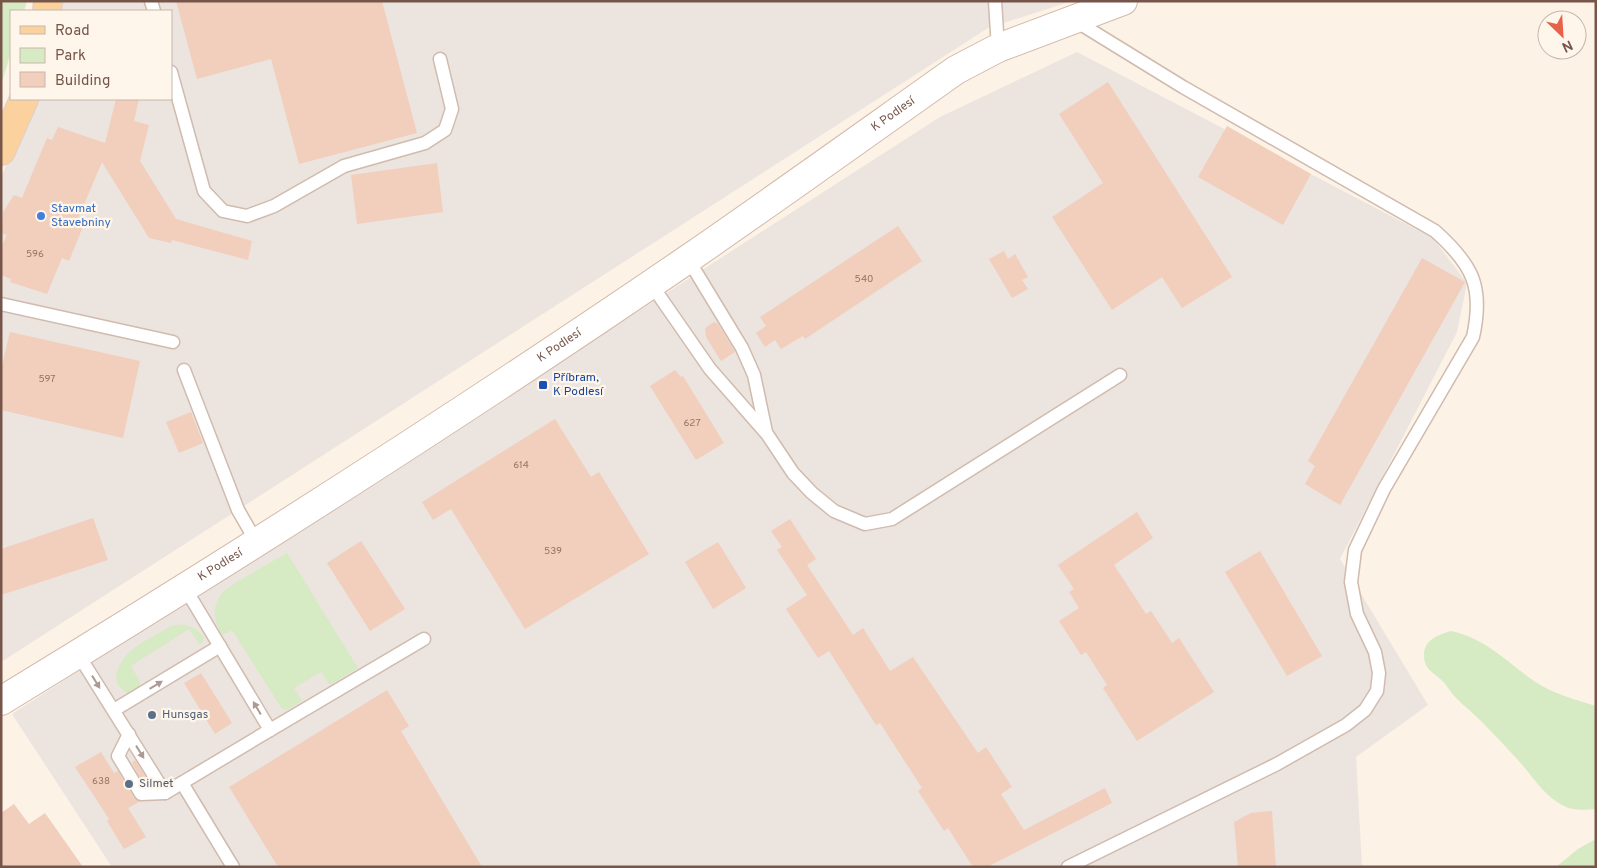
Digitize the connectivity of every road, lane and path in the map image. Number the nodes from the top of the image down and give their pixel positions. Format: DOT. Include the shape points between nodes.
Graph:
graph roads {
  1 [pos="995,1"];
  2 [pos="1123,1"];
  3 [pos="1072,18"];
  4 [pos="998,48"];
  5 [pos="440,59"];
  6 [pos="172,76"];
  7 [pos="24,100"];
  8 [pos="1,151"];
  9 [pos="688,259"];
  10 [pos="651,284"];
  11 [pos="1,304"];
  12 [pos="173,342"];
  13 [pos="184,370"];
  14 [pos="1120,375"];
  15 [pos="766,434"];
  16 [pos="257,543"];
  17 [pos="184,588"];
  18 [pos="424,639"];
  19 [pos="220,646"];
  20 [pos="78,654"];
  21 [pos="1,701"];
  22 [pos="114,710"];
  23 [pos="270,730"];
  24 [pos="129,734"];
  25 [pos="182,784"];
  26 [pos="165,793"];
  27 [pos="1085,863"];
  28 [pos="232,867"];
  29 [pos="1068,867"];
  1 -- 4 [label="lane"];
  2 -- 3 [label="street, K Podlesí"];
  3 -- 4 [label="street, K Podlesí"];
  3 -- 27 [label="lane" via="1183,87 1436,231 1458,251 1471,273 1477,292 1478,312 1472,337 1384,488 1355,550 1351,582 1357,614 1375,652 1379,673 1377,691 1365,710 1346,725 1277,764"];
  4 -- 9 [label="street, K Podlesí" via="956,70"];
  5 -- 6 [label="lane" via="452,109 445,130 425,143 344,166 274,206 247,216 223,211 204,190"];
  7 -- 8 [label="main road"];
  9 -- 10 [label="street, K Podlesí"];
  9 -- 15 [label="lane" via="742,348 754,375"];
  10 -- 15 [label="lane" via="710,369"];
  10 -- 16 [label="street, K Podlesí"];
  11 -- 12 [label="lane"];
  13 -- 16 [label="lane" via="238,510"];
  14 -- 15 [label="lane" via="892,519 865,524 834,511 793,473"];
  16 -- 17 [label="street, K Podlesí"];
  17 -- 19 [label="lane"];
  17 -- 20 [label="street, K Podlesí"];
  18 -- 23 [label="lane"];
  22 -- 19 [label="lane, one-way"];
  23 -- 19 [label="lane, one-way"];
  20 -- 21 [label="street, K Podlesí"];
  20 -- 22 [label="lane, one-way"];
  22 -- 24 [label="lane"];
  23 -- 25 [label="lane"];
  24 -- 26 [label="lane, one-way"];
  24 -- 26 [label="lane" via="118,756 141,794"];
  25 -- 26 [label="lane"];
  25 -- 28 [label="lane"];
  27 -- 29 [label="lane"];
}
